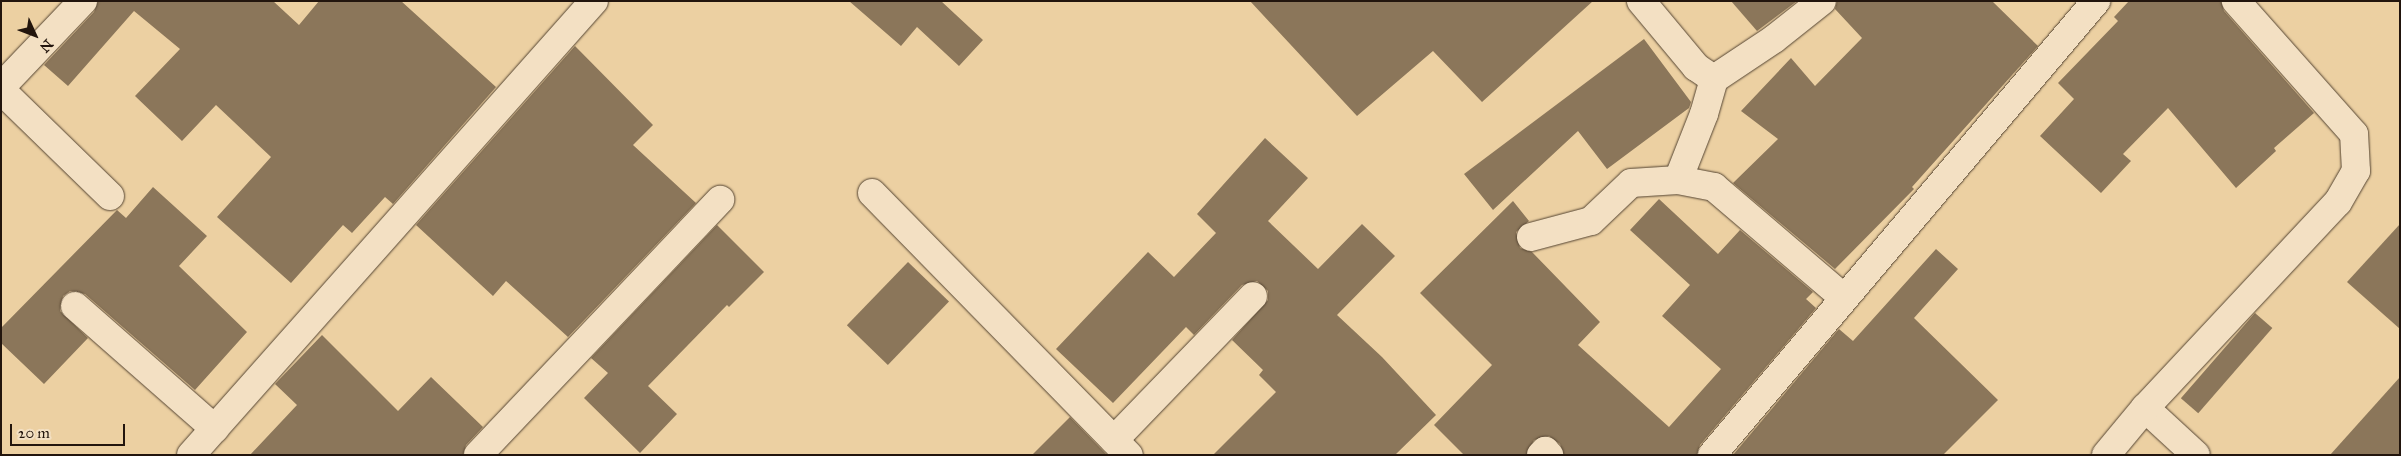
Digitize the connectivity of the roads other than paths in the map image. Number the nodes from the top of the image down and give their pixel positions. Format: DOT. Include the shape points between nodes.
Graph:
graph roads {
  1 [pos="82,1"];
  2 [pos="594,1"];
  3 [pos="1641,1"];
  4 [pos="1822,1"];
  5 [pos="2096,1"];
  6 [pos="2236,1"];
  7 [pos="1714,79"];
  8 [pos="1,89"];
  9 [pos="1678,180"];
  10 [pos="872,193"];
  11 [pos="110,196"];
  12 [pos="720,200"];
  13 [pos="1531,237"];
  14 [pos="1253,296"];
  15 [pos="1843,297"];
  16 [pos="74,306"];
  17 [pos="2145,408"];
  18 [pos="215,429"];
  19 [pos="1122,448"];
  20 [pos="191,455"];
  21 [pos="478,455"];
  22 [pos="1541,455"];
  23 [pos="1549,455"];
  24 [pos="1712,455"];
  25 [pos="2106,455"];
  26 [pos="2196,455"];
  1 -- 8 [label="street"];
  2 -- 18 [label="street"];
  3 -- 7 [label="street" via="1696,67"];
  4 -- 7 [label="street" via="1774,39"];
  5 -- 15 [label="street"];
  6 -- 17 [label="street" via="2354,134 2356,171 2338,202"];
  7 -- 9 [label="street"];
  8 -- 11 [label="street"];
  9 -- 13 [label="street" via="1631,183 1591,221"];
  9 -- 15 [label="street" via="1714,187"];
  10 -- 19 [label="street"];
  12 -- 21 [label="street"];
  14 -- 19 [label="street"];
  15 -- 24 [label="street"];
  16 -- 18 [label="street"];
  17 -- 25 [label="street"];
  17 -- 26 [label="street"];
  18 -- 20 [label="street"];
  22 -- 23 [label="street" via="1545,451"];
}
